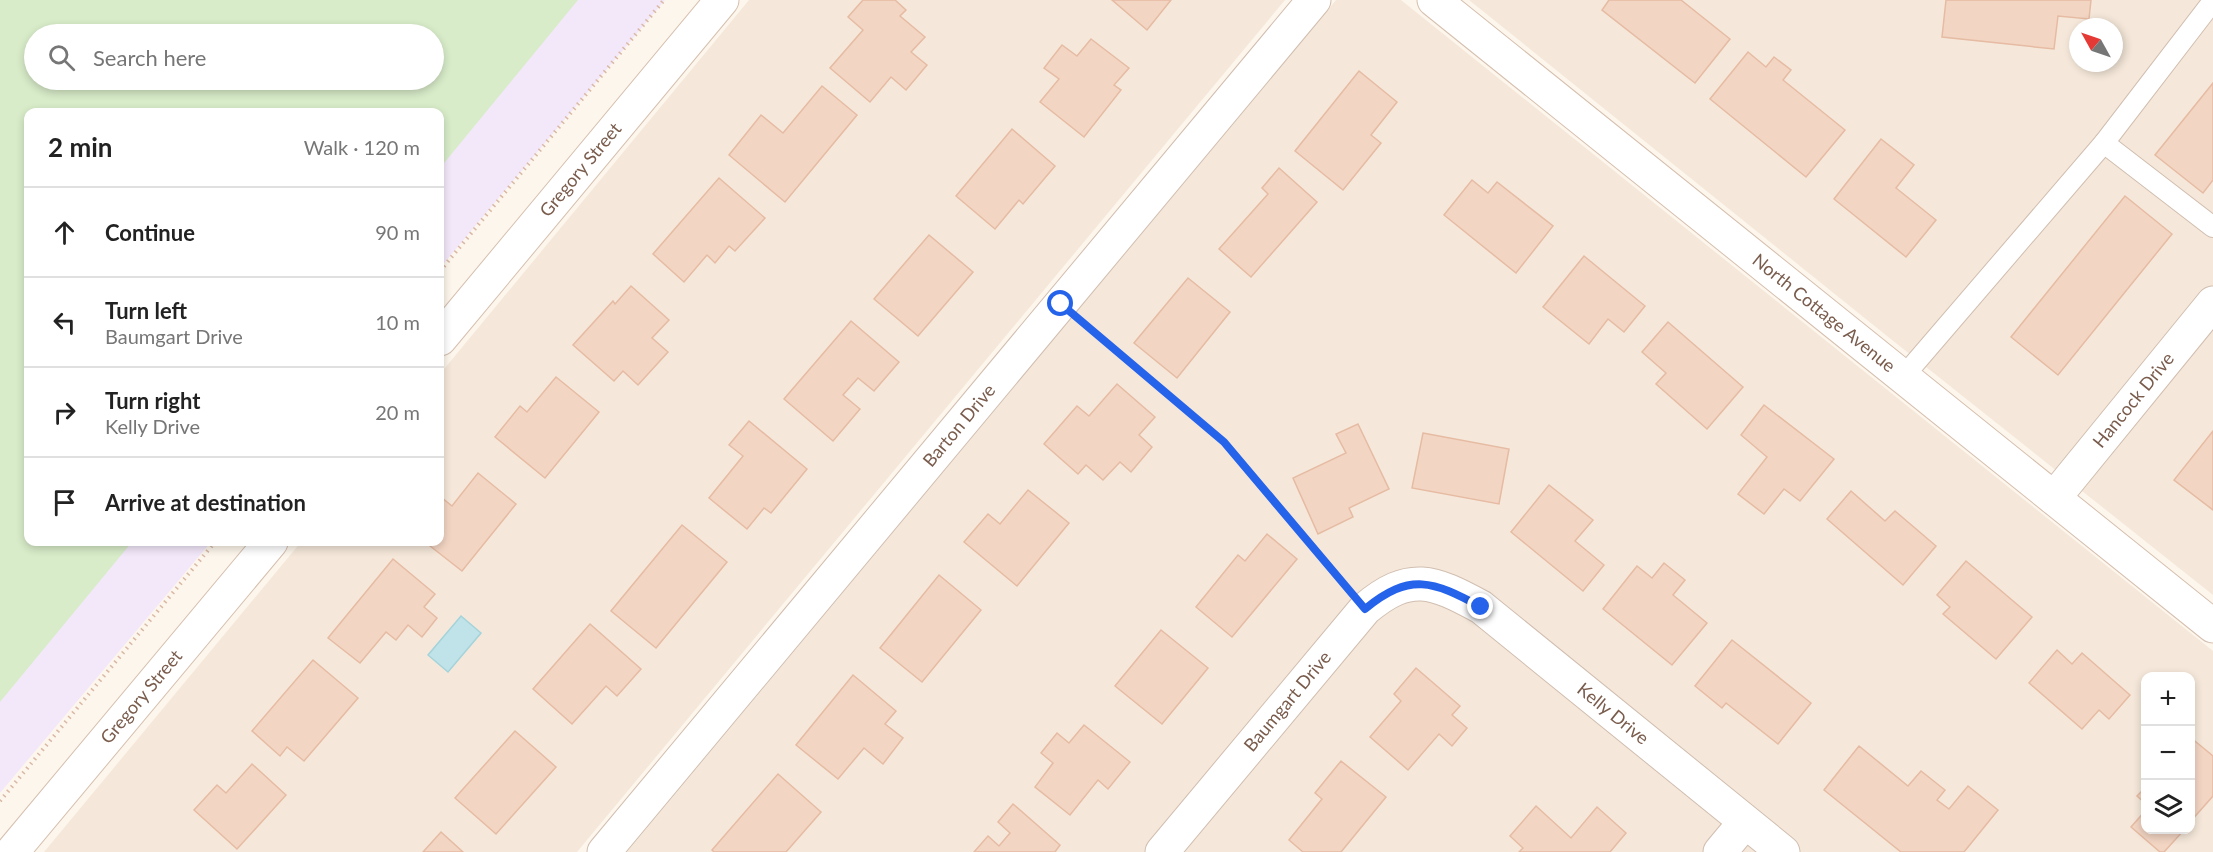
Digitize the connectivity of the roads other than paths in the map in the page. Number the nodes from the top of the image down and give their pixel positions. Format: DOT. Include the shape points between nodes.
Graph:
graph roads {
  1 [pos="723,0"];
  2 [pos="1314,0"];
  3 [pos="1434,0"];
  4 [pos="2213,1"];
  5 [pos="2104,143"];
  6 [pos="2213,227"];
  7 [pos="2213,303"];
  8 [pos="444,334"];
  9 [pos="1903,377"];
  10 [pos="2054,498"];
  11 [pos="268,546"];
  12 [pos="1434,585"];
  13 [pos="2213,626"];
  14 [pos="1745,822"];
  15 [pos="12,852"];
  16 [pos="604,852"];
  17 [pos="1162,852"];
  18 [pos="1720,852"];
  19 [pos="1783,852"];
  1 -- 8 [label="street, Gregory Street"];
  2 -- 16 [label="street, Barton Drive"];
  3 -- 9 [label="street, North Cottage Avenue"];
  4 -- 5 [label="lane"];
  5 -- 6 [label="lane"];
  5 -- 9 [label="lane"];
  7 -- 10 [label="street, Hancock Drive"];
  9 -- 10 [label="street, North Cottage Avenue"];
  10 -- 13 [label="street, North Cottage Avenue"];
  11 -- 15 [label="street, Gregory Street"];
  12 -- 14 [label="street, Kelly Drive" via="1481,607"];
  12 -- 17 [label="street, Baumgart Drive" via="1409,584 1384,593 1365,609"];
  14 -- 18 [label="street"];
  14 -- 19 [label="street, Kelly Drive"];
}
